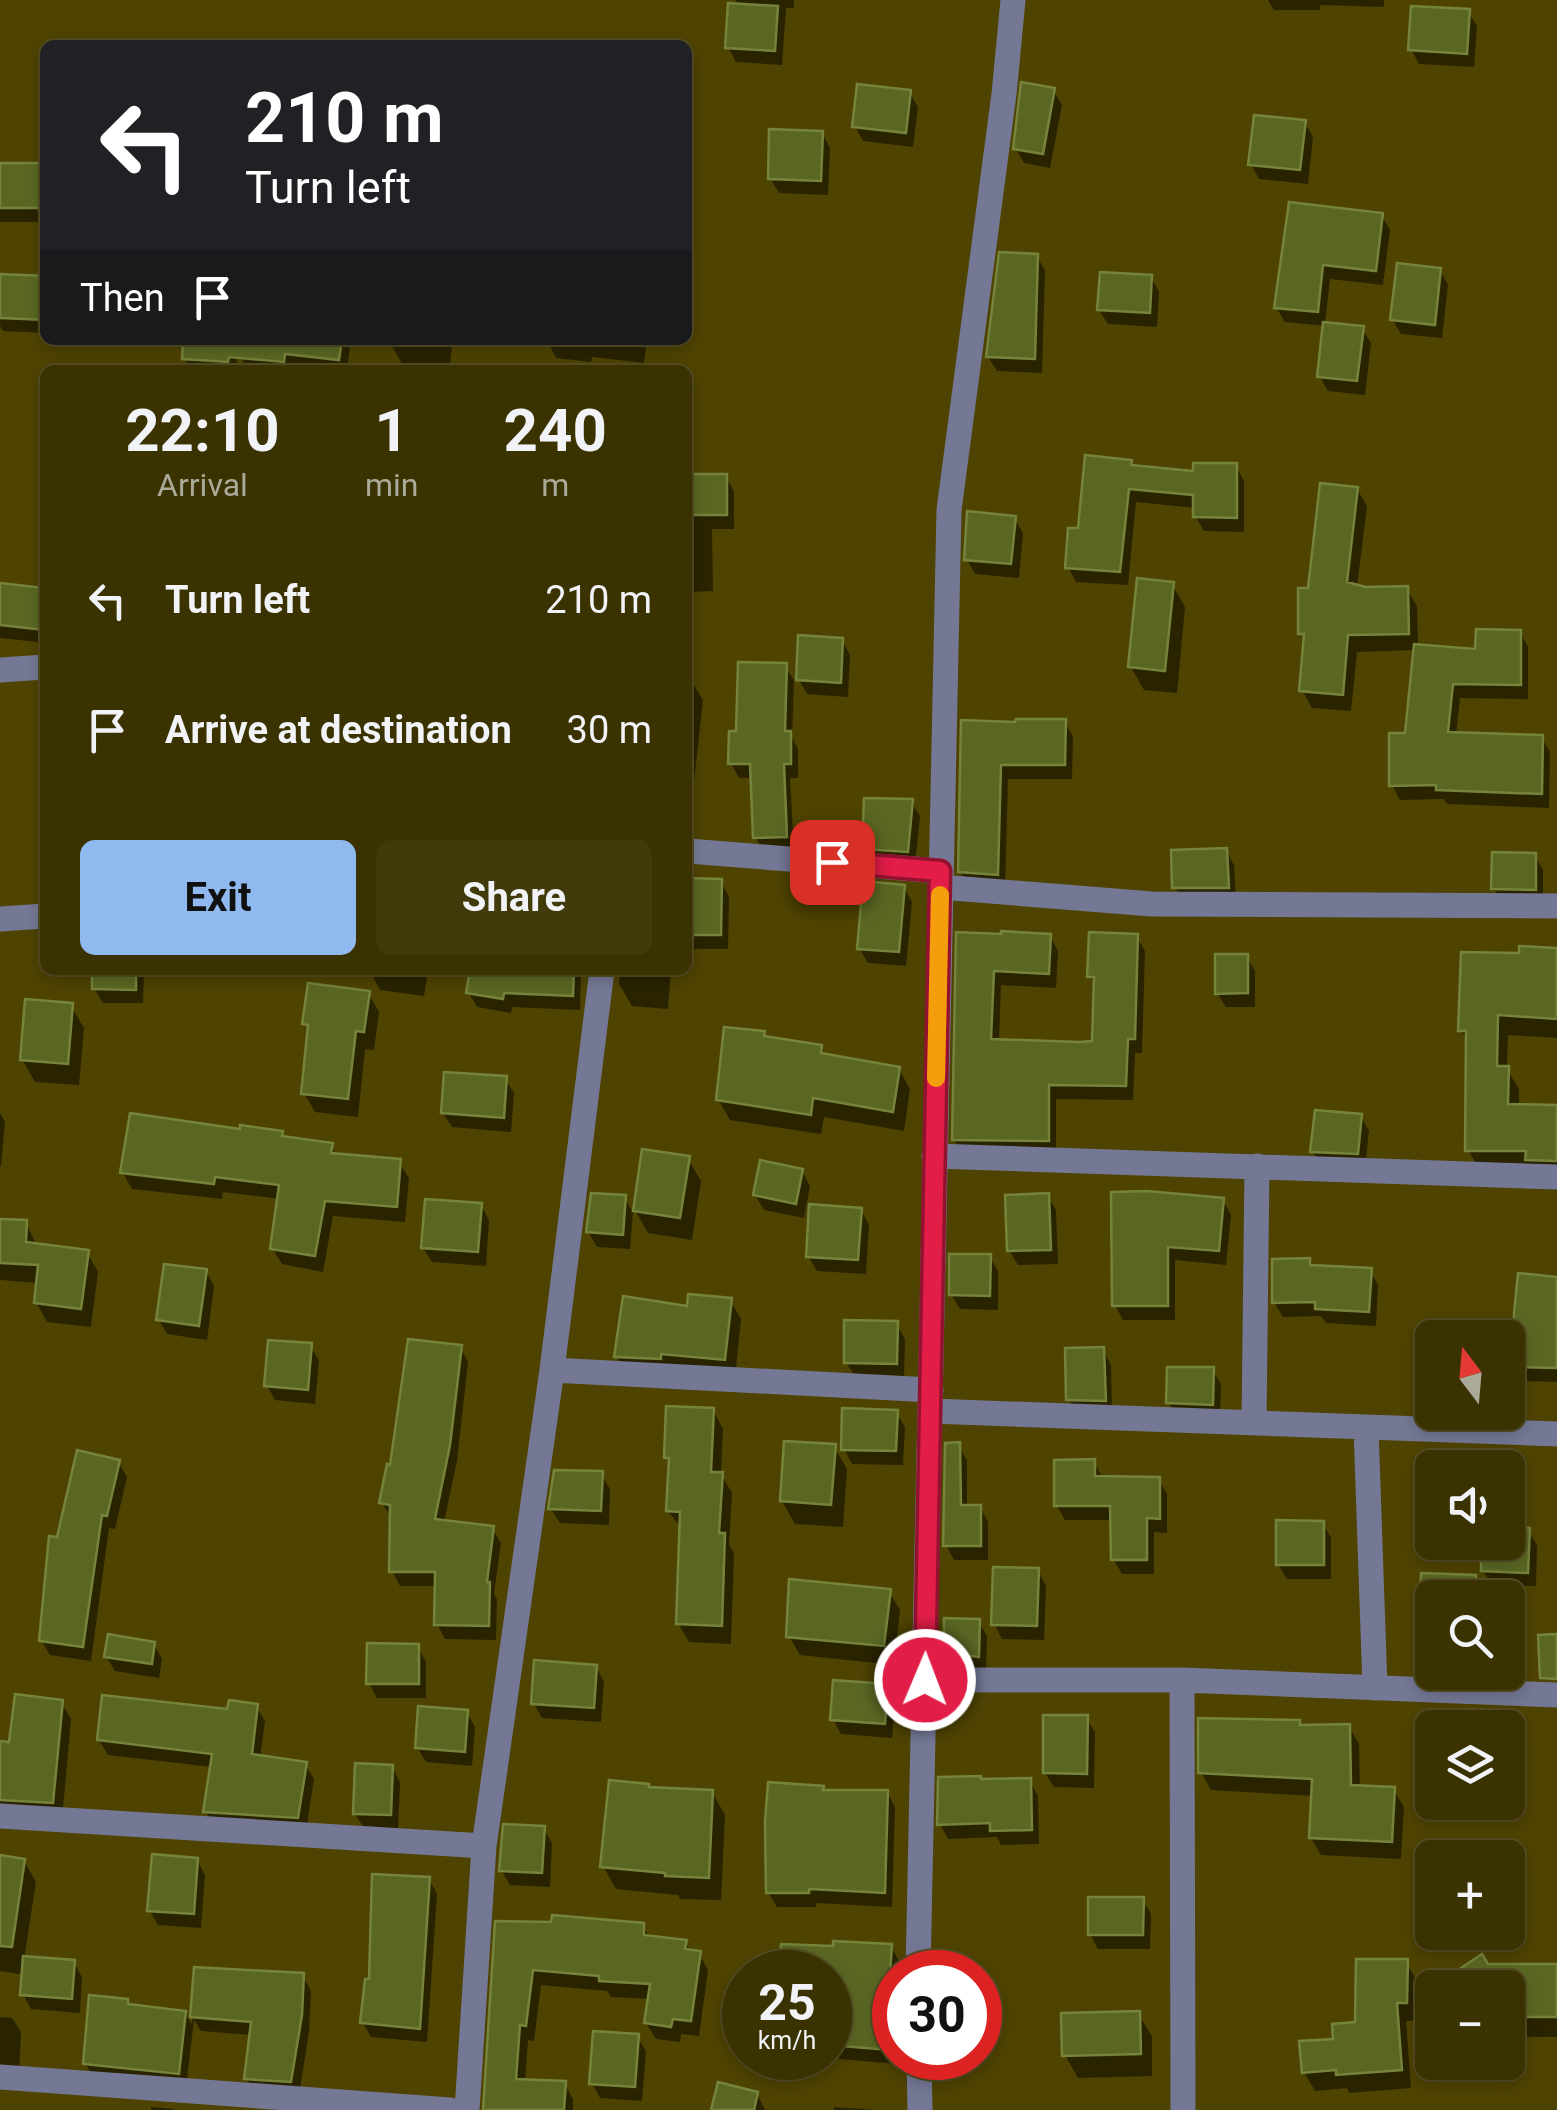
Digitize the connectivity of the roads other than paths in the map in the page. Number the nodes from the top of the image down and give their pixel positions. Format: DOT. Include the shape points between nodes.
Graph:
graph roads {
  1 [pos="1013,0"];
  2 [pos="40,667"];
  3 [pos="0,670"];
  4 [pos="692,851"];
  5 [pos="940,879"];
  6 [pos="1557,906"];
  7 [pos="40,916"];
  8 [pos="0,919"];
  9 [pos="601,975"];
  10 [pos="934,1156"];
  11 [pos="1256,1166"];
  12 [pos="1557,1176"];
  13 [pos="552,1370"];
  14 [pos="931,1401"];
  15 [pos="1254,1422"];
  16 [pos="1366,1428"];
  17 [pos="1557,1434"];
  18 [pos="925,1680"];
  19 [pos="1182,1680"];
  20 [pos="1375,1688"];
  21 [pos="1557,1695"];
  22 [pos="0,1816"];
  23 [pos="484,1846"];
  24 [pos="919,1950"];
  25 [pos="0,2077"];
  26 [pos="920,2080"];
  27 [pos="450,2110"];
  28 [pos="467,2110"];
  29 [pos="920,2110"];
  30 [pos="1183,2110"];
  1 -- 5 [label="street" via="949,510"];
  2 -- 3 [label="street"];
  4 -- 5 [label="street"];
  5 -- 6 [label="street" via="1152,904"];
  5 -- 10 [label="street"];
  7 -- 8 [label="street"];
  9 -- 13 [label="street"];
  10 -- 11 [label="street"];
  10 -- 14 [label="street"];
  11 -- 12 [label="street"];
  11 -- 15 [label="street"];
  13 -- 14 [label="street"];
  13 -- 23 [label="street"];
  14 -- 15 [label="street"];
  14 -- 18 [label="street"];
  15 -- 16 [label="street"];
  16 -- 17 [label="street"];
  16 -- 20 [label="street"];
  18 -- 19 [label="street"];
  18 -- 24 [label="street"];
  19 -- 20 [label="street"];
  19 -- 30 [label="street"];
  20 -- 21 [label="street"];
  22 -- 23 [label="street"];
  23 -- 28 [label="street"];
  25 -- 27 [label="street"];
  26 -- 29 [label="street"];
}
